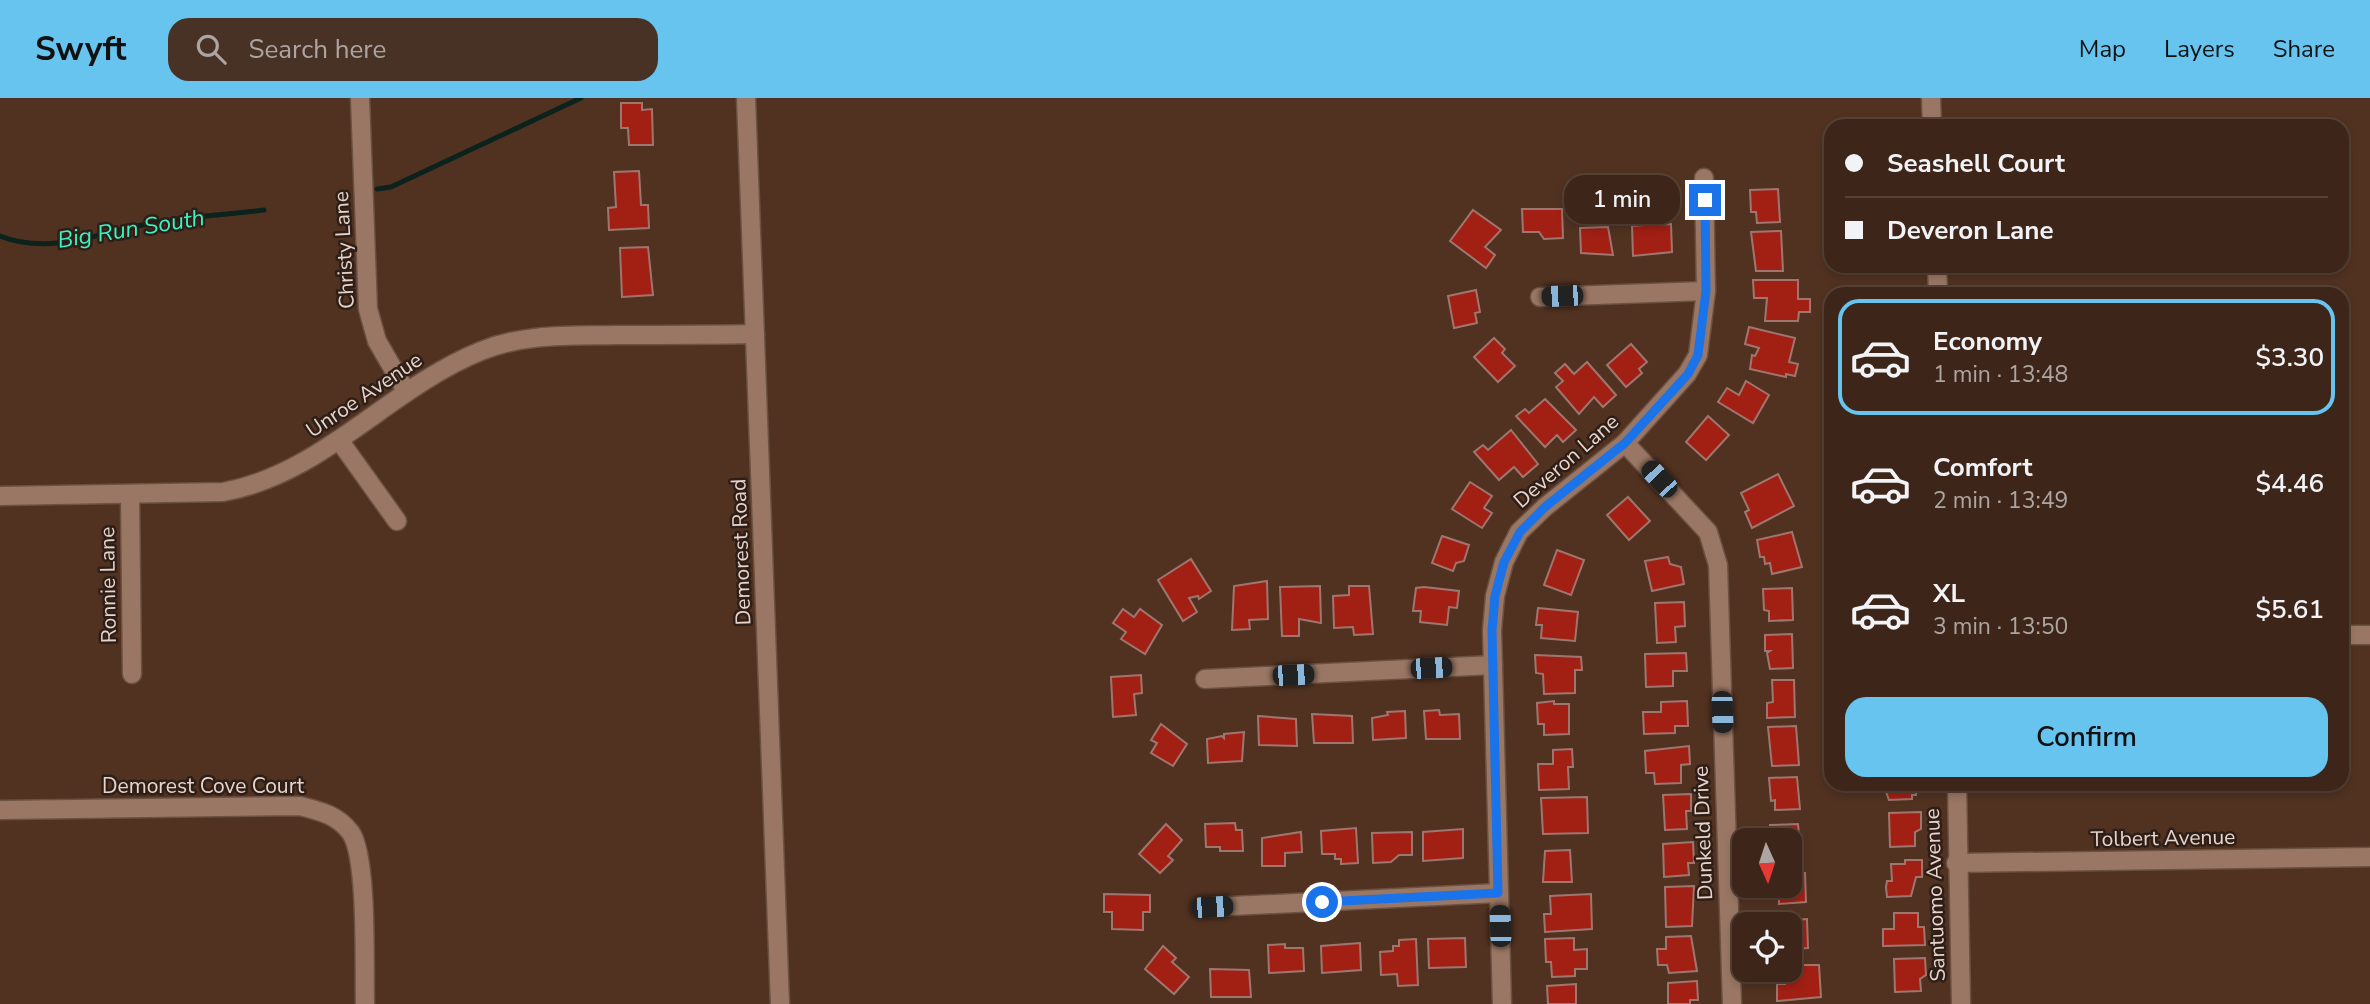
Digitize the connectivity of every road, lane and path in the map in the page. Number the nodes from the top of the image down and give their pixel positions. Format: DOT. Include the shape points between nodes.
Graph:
graph roads {
  1 [pos="360,98"];
  2 [pos="746,98"];
  3 [pos="1931,98"];
  4 [pos="1932,119"];
  5 [pos="1704,178"];
  6 [pos="1706,291"];
  7 [pos="1539,297"];
  8 [pos="755,334"];
  9 [pos="406,391"];
  10 [pos="339,440"];
  11 [pos="1625,443"];
  12 [pos="130,495"];
  13 [pos="0,496"];
  14 [pos="397,521"];
  15 [pos="2349,635"];
  16 [pos="2370,635"];
  17 [pos="1493,665"];
  18 [pos="132,674"];
  19 [pos="1205,679"];
  20 [pos="1957,791"];
  21 [pos="0,810"];
  22 [pos="2370,857"];
  23 [pos="1956,863"];
  24 [pos="1498,893"];
  25 [pos="1212,907"];
  26 [pos="365,1004"];
  27 [pos="780,1004"];
  28 [pos="1502,1004"];
  29 [pos="1732,1004"];
  30 [pos="1961,1004"];
  1 -- 9 [label="street, Christy Lane" via="368,309 377,341"];
  2 -- 8 [label="street, Demorest Road"];
  3 -- 4 [label="street"];
  5 -- 6 [label="street, Deveron Lane"];
  6 -- 7 [label="street"];
  6 -- 11 [label="street, Deveron Lane" via="1702,339 1688,374"];
  8 -- 9 [label="street, Unroe Avenue" via="555,336 511,341 454,363"];
  8 -- 27 [label="street, Demorest Road"];
  9 -- 10 [label="street, Unroe Avenue"];
  10 -- 12 [label="street, Unroe Avenue" via="295,468 248,488"];
  10 -- 14 [label="street"];
  11 -- 17 [label="street, Deveron Lane" via="1520,532 1504,562 1495,596"];
  11 -- 29 [label="street, Dunkeld Drive" via="1708,532 1718,565"];
  12 -- 13 [label="street, Unroe Avenue"];
  12 -- 18 [label="street, Ronnie Lane"];
  15 -- 16 [label="street"];
  17 -- 19 [label="street"];
  17 -- 24 [label="street, Deveron Lane"];
  20 -- 23 [label="street, Santuomo Avenue"];
  21 -- 26 [label="street, Demorest Cove Court" via="300,806 329,813 351,834 360,862"];
  22 -- 23 [label="street, Tolbert Avenue"];
  23 -- 30 [label="street, Santuomo Avenue"];
  24 -- 25 [label="street"];
  24 -- 28 [label="street, Deveron Lane"];
}
